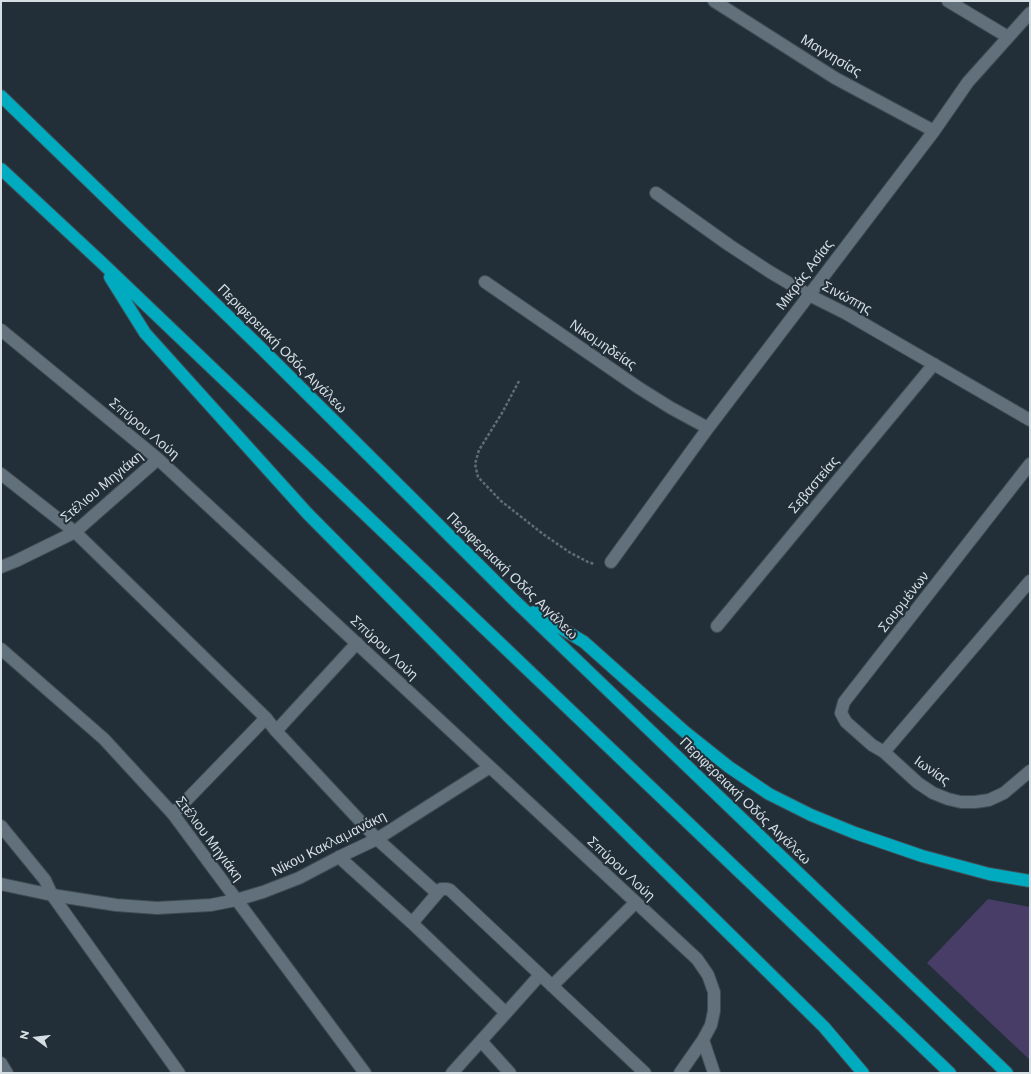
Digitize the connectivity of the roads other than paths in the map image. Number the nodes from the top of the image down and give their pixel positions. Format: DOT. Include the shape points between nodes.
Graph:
graph roads {
  1 [pos="714,1"];
  2 [pos="948,1"];
  3 [pos="1030,13"];
  4 [pos="1008,37"];
  5 [pos="1,96"];
  6 [pos="934,131"];
  7 [pos="1,169"];
  8 [pos="656,193"];
  9 [pos="101,262"];
  10 [pos="485,282"];
  11 [pos="809,295"];
  12 [pos="1,330"];
  13 [pos="934,364"];
  14 [pos="1030,420"];
  15 [pos="708,428"];
  16 [pos="158,459"];
  17 [pos="1030,464"];
  18 [pos="1,474"];
  19 [pos="75,532"];
  20 [pos="611,562"];
  21 [pos="1,567"];
  22 [pos="1030,581"];
  23 [pos="514,600"];
  24 [pos="717,626"];
  25 [pos="357,643"];
  26 [pos="1,649"];
  27 [pos="266,718"];
  28 [pos="276,731"];
  29 [pos="884,752"];
  30 [pos="490,767"];
  31 [pos="1030,771"];
  32 [pos="173,814"];
  33 [pos="1,826"];
  34 [pos="377,839"];
  35 [pos="339,857"];
  36 [pos="1030,881"];
  37 [pos="1,884"];
  38 [pos="437,893"];
  39 [pos="52,895"];
  40 [pos="236,900"];
  41 [pos="635,903"];
  42 [pos="412,923"];
  43 [pos="540,976"];
  44 [pos="552,986"];
  45 [pos="506,1013"];
  46 [pos="704,1040"];
  47 [pos="481,1041"];
  48 [pos="1,1063"];
  49 [pos="7,1073"];
  50 [pos="179,1073"];
  51 [pos="365,1073"];
  52 [pos="452,1073"];
  53 [pos="510,1073"];
  54 [pos="645,1073"];
  55 [pos="680,1073"];
  56 [pos="714,1073"];
  57 [pos="863,1073"];
  58 [pos="950,1073"];
  59 [pos="1007,1073"];
  1 -- 6 [label="street, Μαγνησίας" via="835,78"];
  2 -- 4 [label="street"];
  3 -- 4 [label="street, Μικράς Ασίας"];
  4 -- 6 [label="street, Μικράς Ασίας" via="968,82"];
  5 -- 23 [label="highway, Περιφερειακή Οδός Αιγάλεω"];
  6 -- 11 [label="street, Μικράς Ασίας"];
  7 -- 9 [label="highway"];
  8 -- 11 [label="street, Σινώπης" via="729,245"];
  9 -- 57 [label="highway" via="145,333 307,513 511,719 824,1027"];
  9 -- 58 [label="highway"];
  10 -- 15 [label="street, Νικομηδείας" via="639,388"];
  11 -- 13 [label="street, Σινώπης"];
  11 -- 15 [label="street, Μικράς Ασίας"];
  12 -- 16 [label="street, Σπύρου Λούη"];
  13 -- 14 [label="street, Σινώπης"];
  13 -- 24 [label="street, Σεβαστείας"];
  15 -- 20 [label="street, Μικράς Ασίας"];
  16 -- 19 [label="street, Στέλιου Μηγιάκη"];
  16 -- 25 [label="street, Σπύρου Λούη"];
  17 -- 29 [label="street, Σουρμένων" via="842,707 841,712 846,722"];
  18 -- 19 [label="street"];
  19 -- 21 [label="street, Στέλιου Μηγιάκη"];
  19 -- 27 [label="street"];
  22 -- 29 [label="street"];
  23 -- 36 [label="highway" via="584,642 685,732 729,767 769,794 855,833 922,856 989,874"];
  23 -- 59 [label="highway, Περιφερειακή Οδός Αιγάλεω"];
  25 -- 28 [label="street"];
  25 -- 30 [label="street, Σπύρου Λούη"];
  26 -- 32 [label="street, Στέλιου Μηγιάκη" via="104,739"];
  27 -- 28 [label="street"];
  27 -- 32 [label="street"];
  28 -- 34 [label="street"];
  29 -- 31 [label="street, Ιωνίας" via="933,793 961,802 989,800 1004,793"];
  30 -- 34 [label="street, Νίκου Κακλαμανάκη"];
  30 -- 41 [label="street, Σπύρου Λούη"];
  32 -- 40 [label="street, Στέλιου Μηγιάκη"];
  33 -- 39 [label="street" via="45,880"];
  34 -- 35 [label="street, Νίκου Κακλαμανάκη"];
  34 -- 38 [label="street"];
  35 -- 40 [label="street, Νίκου Κακλαμανάκη" via="299,878"];
  35 -- 42 [label="street"];
  37 -- 39 [label="street, Νίκου Κακλαμανάκη"];
  38 -- 42 [label="street"];
  38 -- 43 [label="street" via="443,888 450,890"];
  39 -- 40 [label="street, Νίκου Κακλαμανάκη" via="116,905 157,908 191,907"];
  39 -- 50 [label="street"];
  40 -- 51 [label="street, Στέλιου Μηγιάκη"];
  41 -- 44 [label="street"];
  41 -- 46 [label="street, Σπύρου Λούη" via="697,959 708,975 714,992 714,1011"];
  42 -- 45 [label="street"];
  43 -- 44 [label="street"];
  43 -- 45 [label="street"];
  44 -- 54 [label="street"];
  45 -- 47 [label="street"];
  46 -- 55 [label="street, Σπύρου Λούη"];
  46 -- 56 [label="street"];
  47 -- 52 [label="street"];
  47 -- 53 [label="street"];
  48 -- 49 [label="street"];
}
